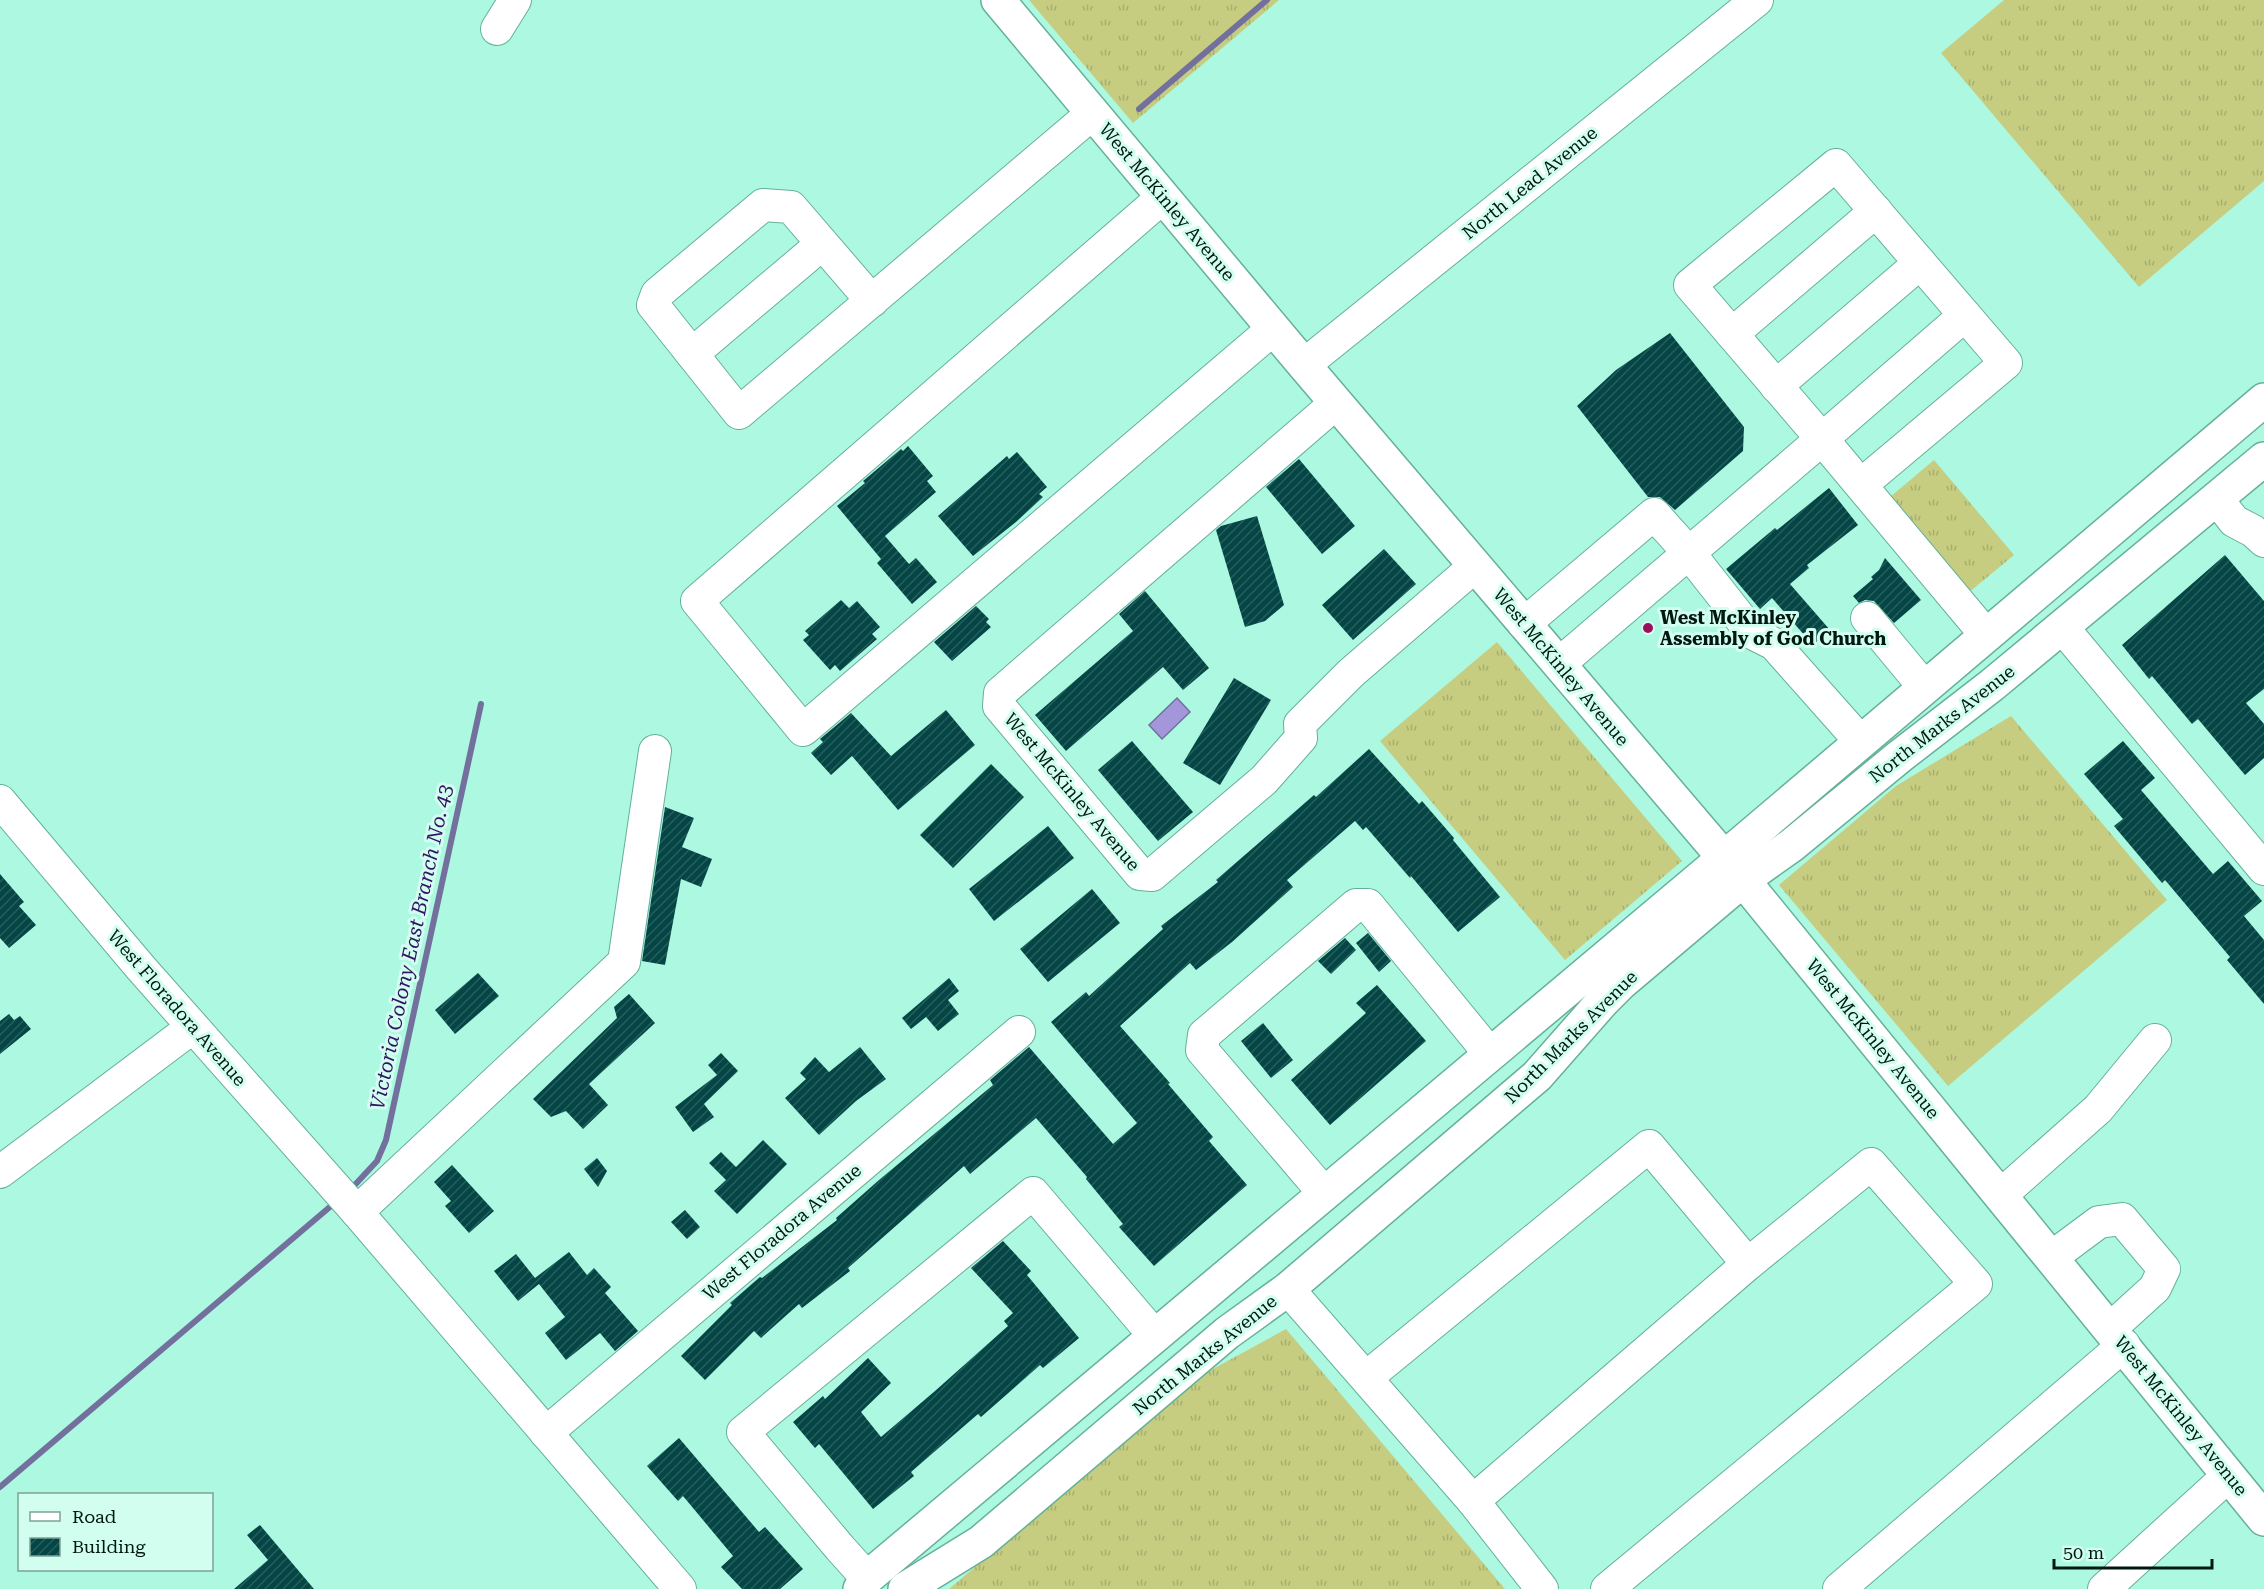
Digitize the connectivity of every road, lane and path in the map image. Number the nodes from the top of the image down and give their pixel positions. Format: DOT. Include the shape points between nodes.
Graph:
graph roads {
  1 [pos="515,0"];
  2 [pos="998,0"];
  3 [pos="1756,0"];
  4 [pos="497,29"];
  5 [pos="1093,113"];
  6 [pos="1164,197"];
  7 [pos="1876,211"];
  8 [pos="822,244"];
  9 [pos="1920,262"];
  10 [pos="872,301"];
  11 [pos="1965,315"];
  12 [pos="1273,329"];
  13 [pos="1732,334"];
  14 [pos="692,354"];
  15 [pos="1304,365"];
  16 [pos="1776,386"];
  17 [pos="2264,400"];
  18 [pos="1336,403"];
  19 [pos="2264,438"];
  20 [pos="1822,439"];
  21 [pos="2264,459"];
  22 [pos="1862,484"];
  23 [pos="2217,499"];
  24 [pos="2264,541"];
  25 [pos="1689,553"];
  26 [pos="1475,566"];
  27 [pos="1867,618"];
  28 [pos="1524,624"];
  29 [pos="2062,627"];
  30 [pos="1986,635"];
  31 [pos="1558,664"];
  32 [pos="1925,688"];
  33 [pos="1861,742"];
  34 [pos="655,752"];
  35 [pos="0,801"];
  36 [pos="1733,869"];
  37 [pos="2264,869"];
  38 [pos="193,1027"];
  39 [pos="1019,1032"];
  40 [pos="2155,1040"];
  41 [pos="1490,1054"];
  42 [pos="0,1172"];
  43 [pos="1324,1193"];
  44 [pos="2001,1195"];
  45 [pos="357,1212"];
  46 [pos="2052,1257"];
  47 [pos="1748,1264"];
  48 [pos="1288,1288"];
  49 [pos="1154,1335"];
  50 [pos="2117,1337"];
  51 [pos="1367,1377"];
  52 [pos="546,1433"];
  53 [pos="2228,1476"];
  54 [pos="1473,1501"];
  55 [pos="2264,1519"];
  56 [pos="863,1583"];
  57 [pos="680,1589"];
  58 [pos="905,1589"];
  59 [pos="1542,1589"];
  60 [pos="1607,1589"];
  61 [pos="1839,1589"];
  62 [pos="2104,1589"];
  1 -- 4 [label="street"];
  2 -- 5 [label="main road, West McKinley Avenue"];
  3 -- 15 [label="street, North Lead Avenue"];
  5 -- 6 [label="main road, West McKinley Avenue"];
  5 -- 10 [label="street"];
  6 -- 12 [label="main road, West McKinley Avenue"];
  6 -- 12 [label="street" via="697,601 803,730"];
  7 -- 9 [label="street"];
  7 -- 13 [label="street"];
  7 -- 13 [label="street" via="1836,165 1690,285"];
  8 -- 10 [label="street"];
  8 -- 14 [label="street"];
  8 -- 14 [label="street" via="791,207 764,205 657,294 653,305"];
  9 -- 11 [label="street"];
  9 -- 16 [label="street"];
  10 -- 14 [label="street" via="739,413"];
  11 -- 20 [label="street"];
  11 -- 22 [label="street" via="2006,363"];
  12 -- 15 [label="main road, West McKinley Avenue"];
  13 -- 16 [label="street"];
  15 -- 18 [label="main road, West McKinley Avenue"];
  16 -- 20 [label="street"];
  17 -- 30 [label="main road, North Marks Avenue"];
  18 -- 26 [label="main road, West McKinley Avenue"];
  18 -- 26 [label="street, West McKinley Avenue" via="1000,693 999,706 1140,874 1152,874 1264,780 1301,738 1300,723 1351,672"];
  19 -- 21 [label="main road"];
  20 -- 22 [label="street"];
  20 -- 25 [label="street"];
  21 -- 23 [label="main road, North Marks Avenue"];
  22 -- 30 [label="street"];
  23 -- 24 [label="street" via="2234,521"];
  23 -- 29 [label="main road, North Marks Avenue"];
  25 -- 28 [label="street" via="1654,514"];
  25 -- 31 [label="street"];
  25 -- 33 [label="street" via="1752,633 1774,644"];
  26 -- 28 [label="main road, West McKinley Avenue"];
  27 -- 32 [label="street"];
  28 -- 31 [label="main road, West McKinley Avenue"];
  29 -- 36 [label="main road, North Marks Avenue" via="1792,845"];
  29 -- 37 [label="street"];
  30 -- 32 [label="main road, North Marks Avenue"];
  31 -- 36 [label="main road, West McKinley Avenue"];
  32 -- 33 [label="main road, North Marks Avenue"];
  33 -- 36 [label="main road, North Marks Avenue"];
  34 -- 45 [label="street" via="624,962"];
  35 -- 38 [label="street, West Floradora Avenue"];
  36 -- 41 [label="main road, North Marks Avenue"];
  36 -- 44 [label="main road, West McKinley Avenue"];
  36 -- 48 [label="main road, North Marks Avenue" via="1614,990 1537,1076"];
  38 -- 42 [label="street"];
  38 -- 45 [label="street, West Floradora Avenue"];
  39 -- 52 [label="street, West Floradora Avenue"];
  40 -- 44 [label="street" via="2098,1109"];
  41 -- 43 [label="main road, North Marks Avenue"];
  41 -- 43 [label="street" via="1368,905 1356,905 1204,1035 1202,1050"];
  43 -- 49 [label="main road, North Marks Avenue"];
  44 -- 46 [label="main road, West McKinley Avenue"];
  45 -- 52 [label="street, West Floradora Avenue"];
  46 -- 50 [label="main road, West McKinley Avenue"];
  46 -- 50 [label="street" via="2099,1222 2122,1219 2164,1269 2155,1288"];
  47 -- 51 [label="street" via="1649,1146"];
  47 -- 54 [label="street"];
  47 -- 60 [label="street" via="1871,1164 1976,1284"];
  48 -- 51 [label="street"];
  48 -- 58 [label="main road, North Marks Avenue" via="1227,1333 981,1542"];
  49 -- 56 [label="main road, North Marks Avenue"];
  49 -- 56 [label="street" via="1033,1193 743,1432 840,1548"];
  50 -- 53 [label="main road, West McKinley Avenue"];
  50 -- 61 [label="street" via="2082,1381"];
  51 -- 54 [label="street"];
  52 -- 57 [label="street, West Floradora Avenue"];
  53 -- 55 [label="main road, West McKinley Avenue"];
  53 -- 62 [label="street"];
  54 -- 59 [label="street"];
}
